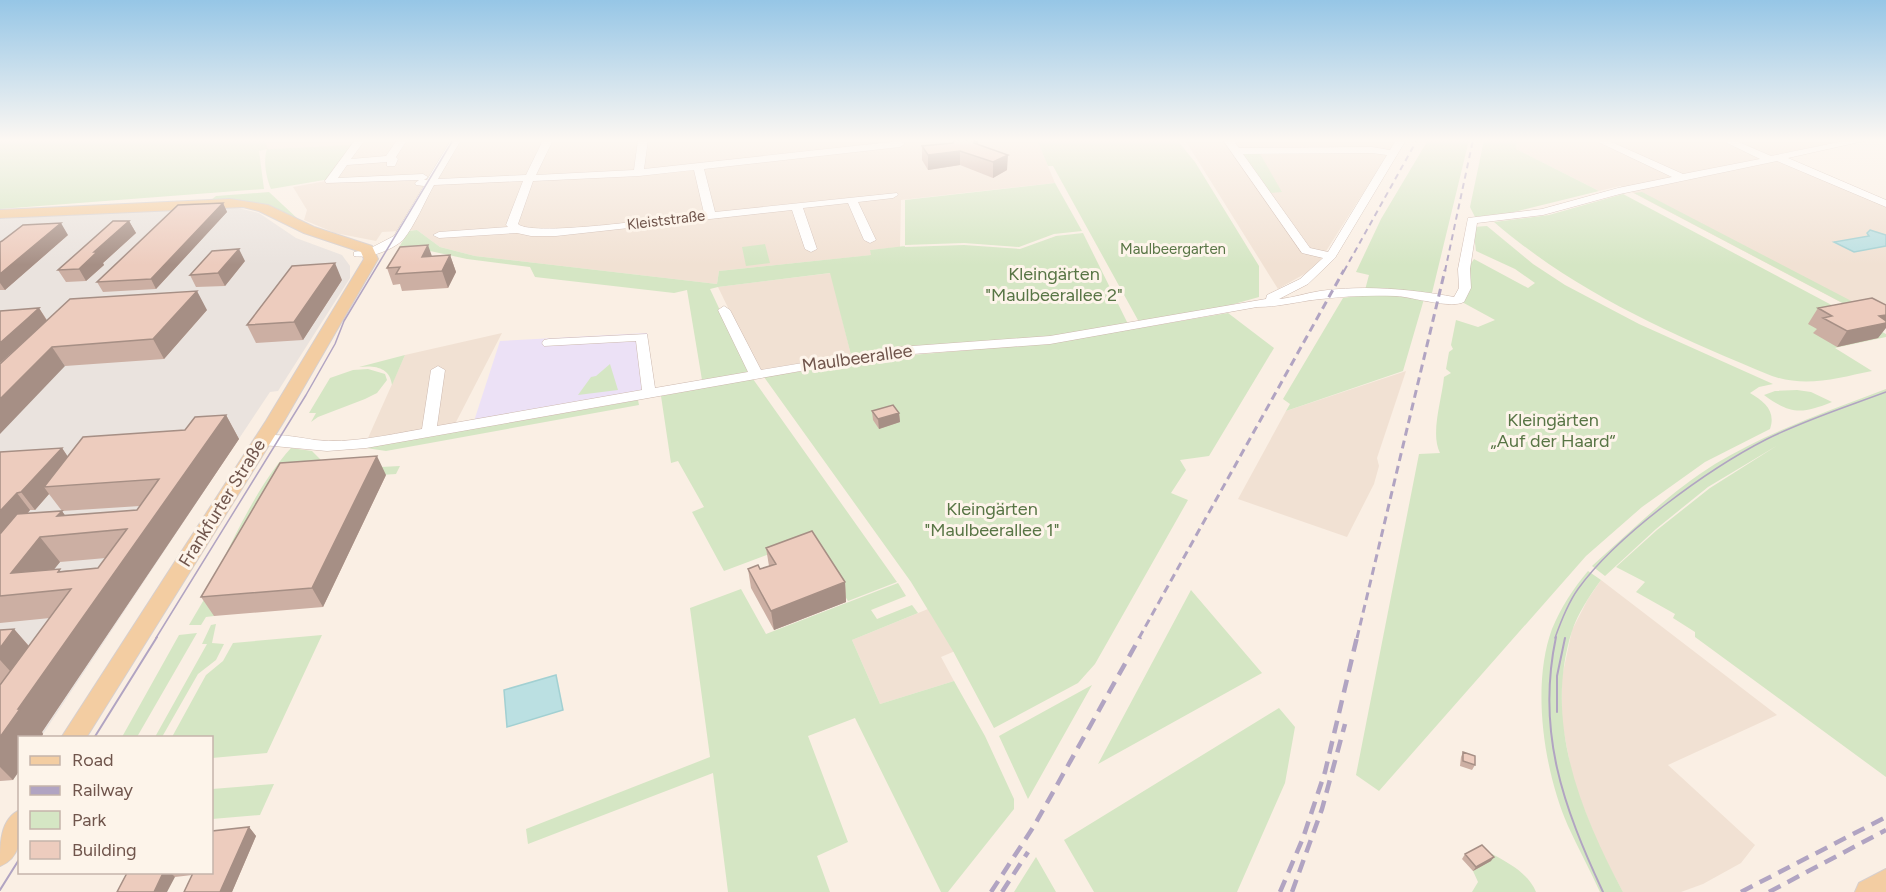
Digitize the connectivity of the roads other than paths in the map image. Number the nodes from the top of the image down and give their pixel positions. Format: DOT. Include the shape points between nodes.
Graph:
graph roads {
  1 [pos="425,181"];
  2 [pos="528,182"];
  3 [pos="702,182"];
  4 [pos="1258,182"];
  5 [pos="1376,182"];
  6 [pos="1665,182"];
  7 [pos="1831,182"];
  8 [pos="892,195"];
  9 [pos="852,200"];
  10 [pos="1886,204"];
  11 [pos="796,205"];
  12 [pos="0,214"];
  13 [pos="710,214"];
  14 [pos="517,230"];
  15 [pos="439,235"];
  16 [pos="870,240"];
  17 [pos="806,244"];
  18 [pos="366,255"];
  19 [pos="1331,256"];
  20 [pos="1257,303"];
  21 [pos="724,310"];
  22 [pos="549,343"];
  23 [pos="438,370"];
  24 [pos="756,374"];
  25 [pos="649,393"];
  26 [pos="429,432"];
  27 [pos="262,440"];
  28 [pos="74,736"];
  29 [pos="18,825"];
  30 [pos="0,853"];
  31 [pos="1886,882"];
  32 [pos="1869,892"];
  1 -- 18 [label="street" via="398,238"];
  2 -- 14 [label="street" via="512,225"];
  3 -- 13 [label="street"];
  4 -- 19 [label="street" via="1306,250"];
  5 -- 19 [label="street"];
  6 -- 20 [label="street, Maulbeerallee" via="1543,212 1472,220 1464,269 1466,288 1460,299 1372,291"];
  7 -- 10 [label="street"];
  8 -- 9 [label="street, Kleiststraße"];
  9 -- 11 [label="street, Kleiststraße"];
  9 -- 16 [label="street"];
  11 -- 13 [label="street, Kleiststraße"];
  11 -- 17 [label="street"];
  12 -- 18 [label="main road" via="242,203 270,208 287,220"];
  13 -- 14 [label="street, Kleiststraße" via="556,233"];
  14 -- 15 [label="street, Kleiststraße"];
  18 -- 27 [label="main road, Frankfurter Straße" via="363,276"];
  19 -- 20 [label="street" via="1319,271 1300,284"];
  20 -- 24 [label="street, Maulbeerallee" via="1050,340 899,351"];
  21 -- 24 [label="street"];
  22 -- 25 [label="street" via="642,338"];
  23 -- 26 [label="street"];
  24 -- 25 [label="street, Maulbeerallee"];
  25 -- 26 [label="street, Maulbeerallee"];
  26 -- 27 [label="street, Maulbeerallee" via="327,446"];
  27 -- 28 [label="main road, Frankfurter Straße"];
  29 -- 30 [label="main road"];
  31 -- 32 [label="main road"];
}
